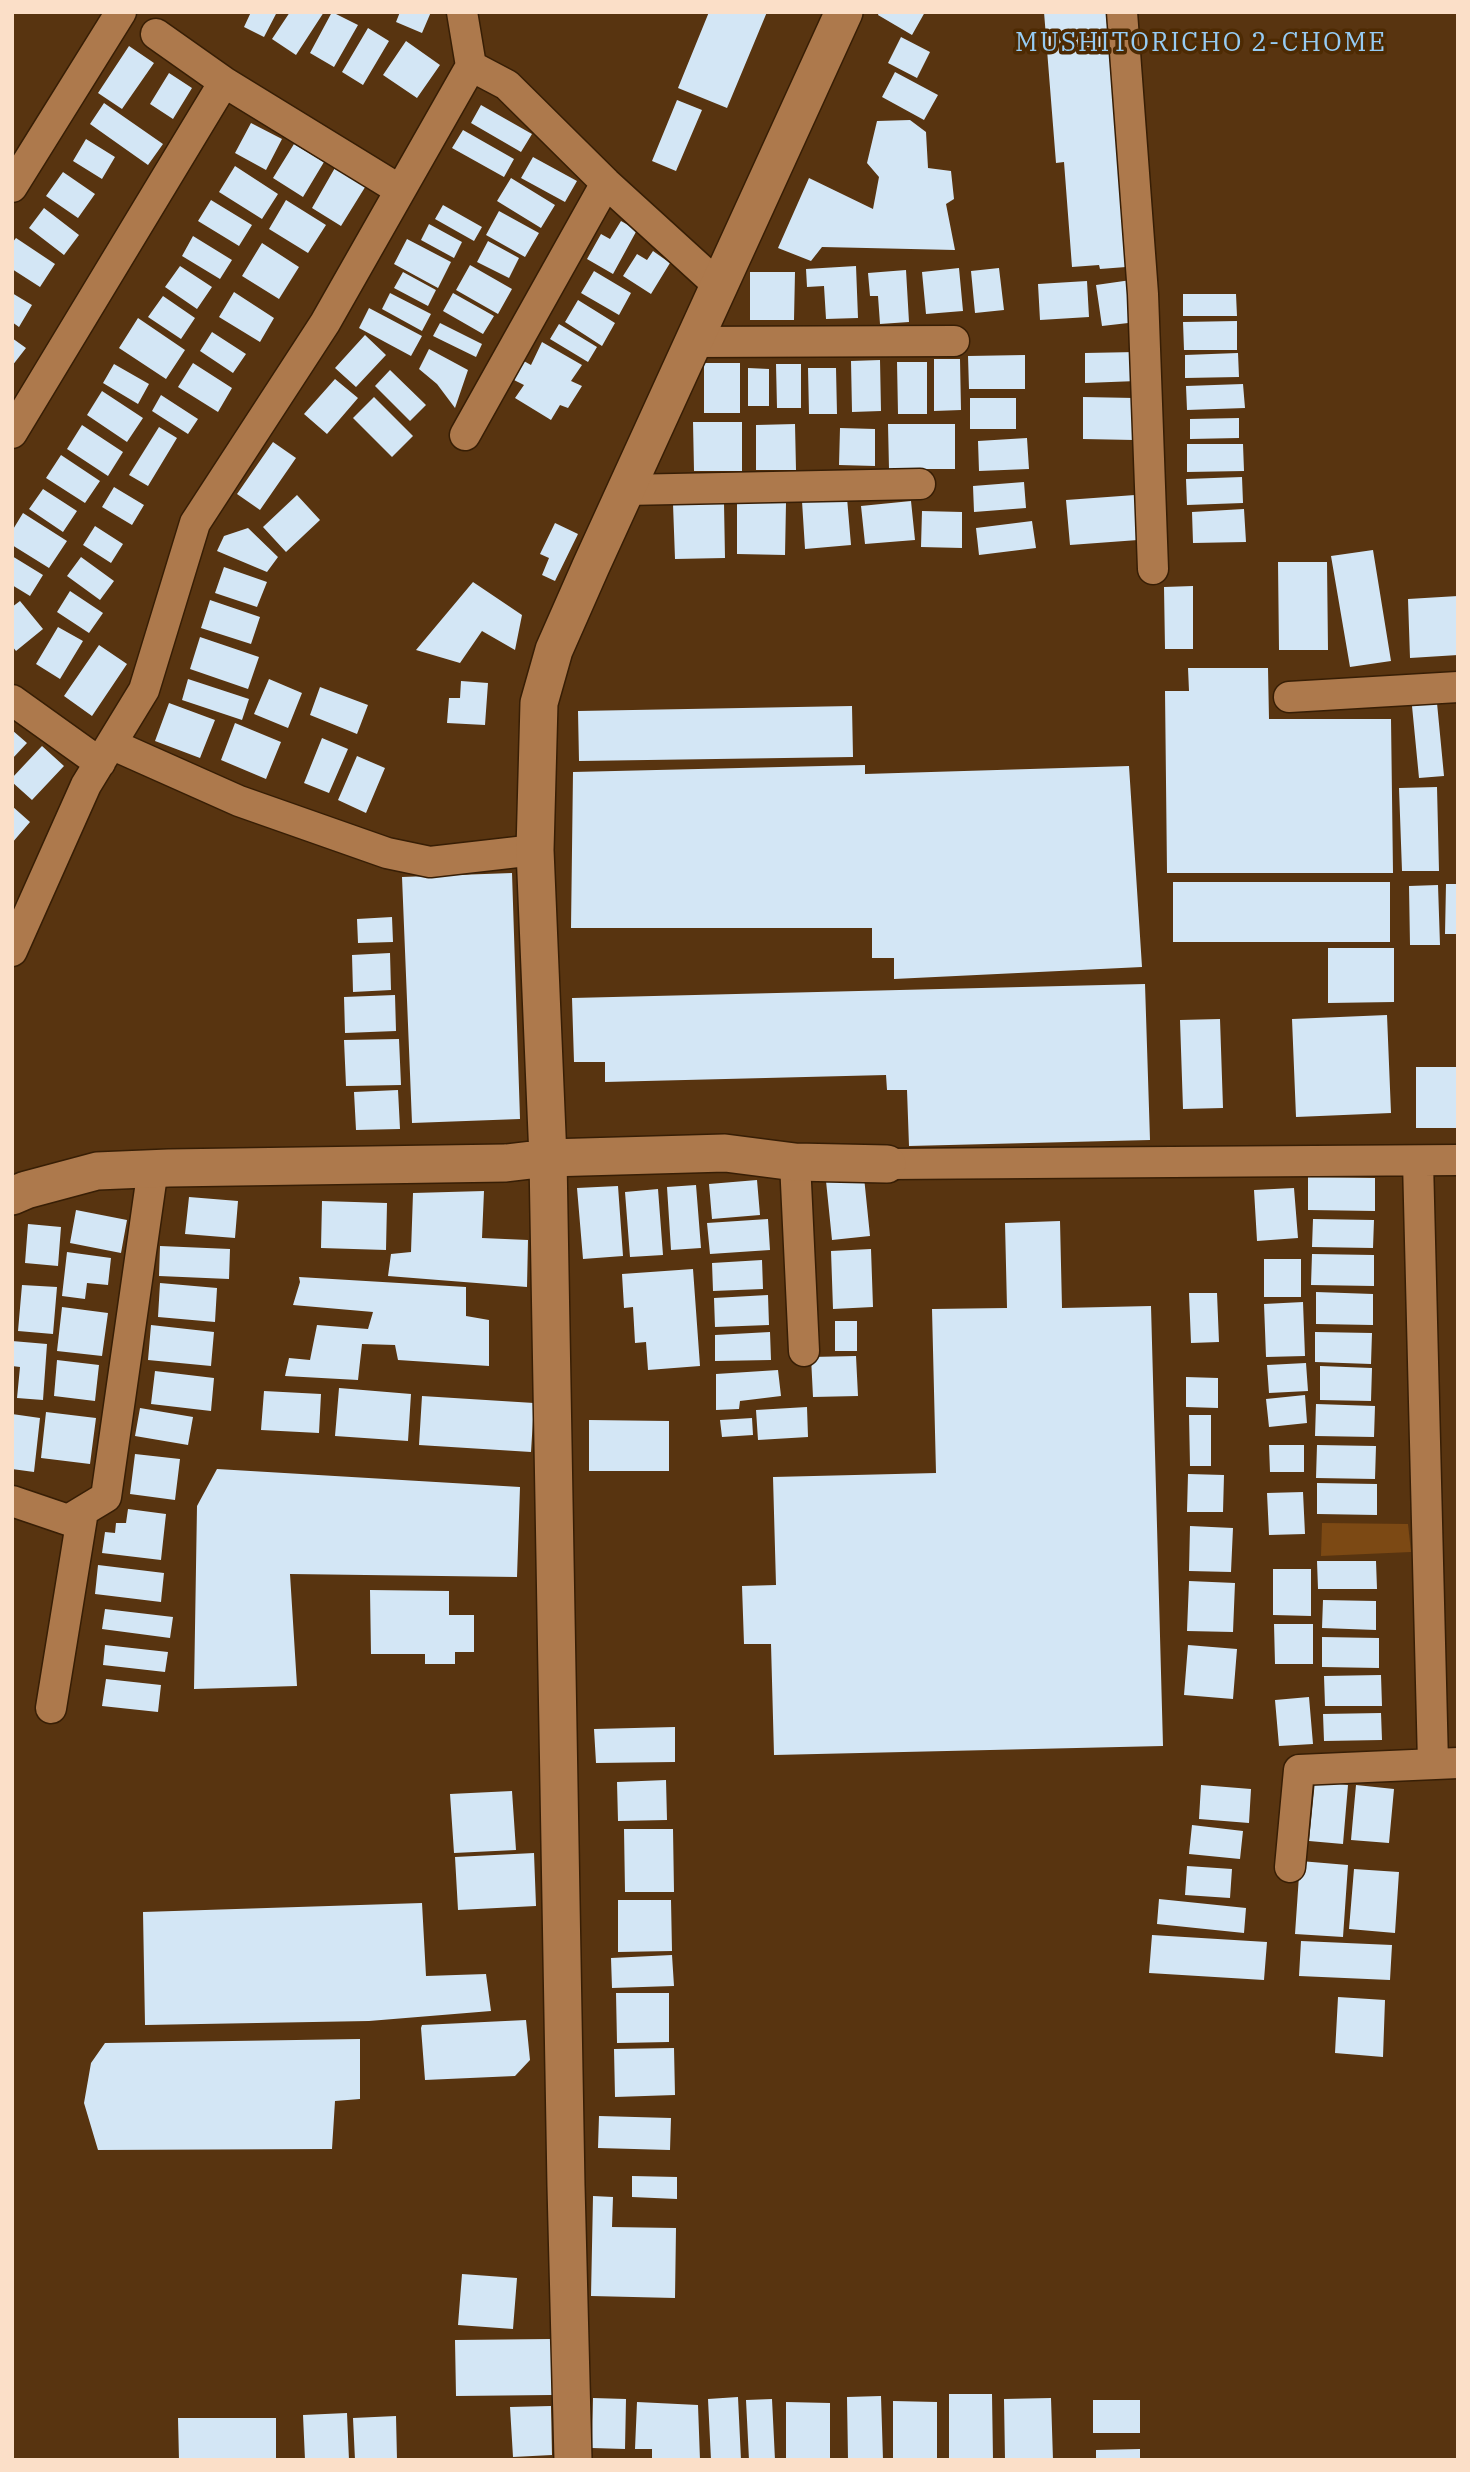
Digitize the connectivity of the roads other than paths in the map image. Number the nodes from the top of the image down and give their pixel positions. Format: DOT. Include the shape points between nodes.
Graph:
graph roads {
  1 [pos="121,12"];
  2 [pos="462,12"];
  3 [pos="844,12"];
  4 [pos="1122,12"];
  5 [pos="156,34"];
  6 [pos="471,65"];
  7 [pos="224,82"];
  8 [pos="606,183"];
  9 [pos="12,187"];
  10 [pos="400,190"];
  11 [pos="718,285"];
  12 [pos="954,341"];
  13 [pos="692,342"];
  14 [pos="12,433"];
  15 [pos="465,435"];
  16 [pos="919,484"];
  17 [pos="625,490"];
  18 [pos="1153,569"];
  19 [pos="1458,687"];
  20 [pos="1289,697"];
  21 [pos="12,700"];
  22 [pos="105,753"];
  23 [pos="535,849"];
  24 [pos="12,951"];
  25 [pos="548,1158"];
  26 [pos="1458,1160"];
  27 [pos="1418,1161"];
  28 [pos="795,1163"];
  29 [pos="887,1164"];
  30 [pos="153,1168"];
  31 [pos="12,1196"];
  32 [pos="804,1351"];
  33 [pos="12,1501"];
  34 [pos="83,1511"];
  35 [pos="51,1708"];
  36 [pos="1445,1763"];
  37 [pos="1290,1867"];
  38 [pos="573,2460"];
  1 -- 9 [label="street"];
  2 -- 6 [label="street"];
  3 -- 11 [label="street"];
  4 -- 18 [label="street" via="1143,294"];
  5 -- 7 [label="street"];
  6 -- 8 [label="street" via="507,85"];
  6 -- 10 [label="street"];
  7 -- 10 [label="street"];
  7 -- 14 [label="street"];
  8 -- 11 [label="street"];
  8 -- 15 [label="street"];
  10 -- 22 [label="street" via="325,323 195,523 144,690"];
  11 -- 13 [label="street"];
  12 -- 13 [label="street"];
  13 -- 17 [label="street"];
  16 -- 17 [label="street"];
  17 -- 23 [label="street" via="554,650 539,703"];
  19 -- 20 [label="street"];
  21 -- 22 [label="street"];
  22 -- 23 [label="street" via="387,853 430,862"];
  22 -- 24 [label="street" via="86,785"];
  23 -- 25 [label="street"];
  25 -- 28 [label="street" via="725,1153"];
  25 -- 30 [label="street" via="506,1163"];
  25 -- 38 [label="street"];
  26 -- 27 [label="street"];
  27 -- 29 [label="street"];
  27 -- 36 [label="street"];
  28 -- 29 [label="street"];
  28 -- 32 [label="street"];
  30 -- 31 [label="street" via="97,1171"];
  30 -- 34 [label="street" via="106,1497"];
  33 -- 34 [label="street" via="68,1520"];
  34 -- 35 [label="street"];
  36 -- 37 [label="street" via="1299,1770"];
}
